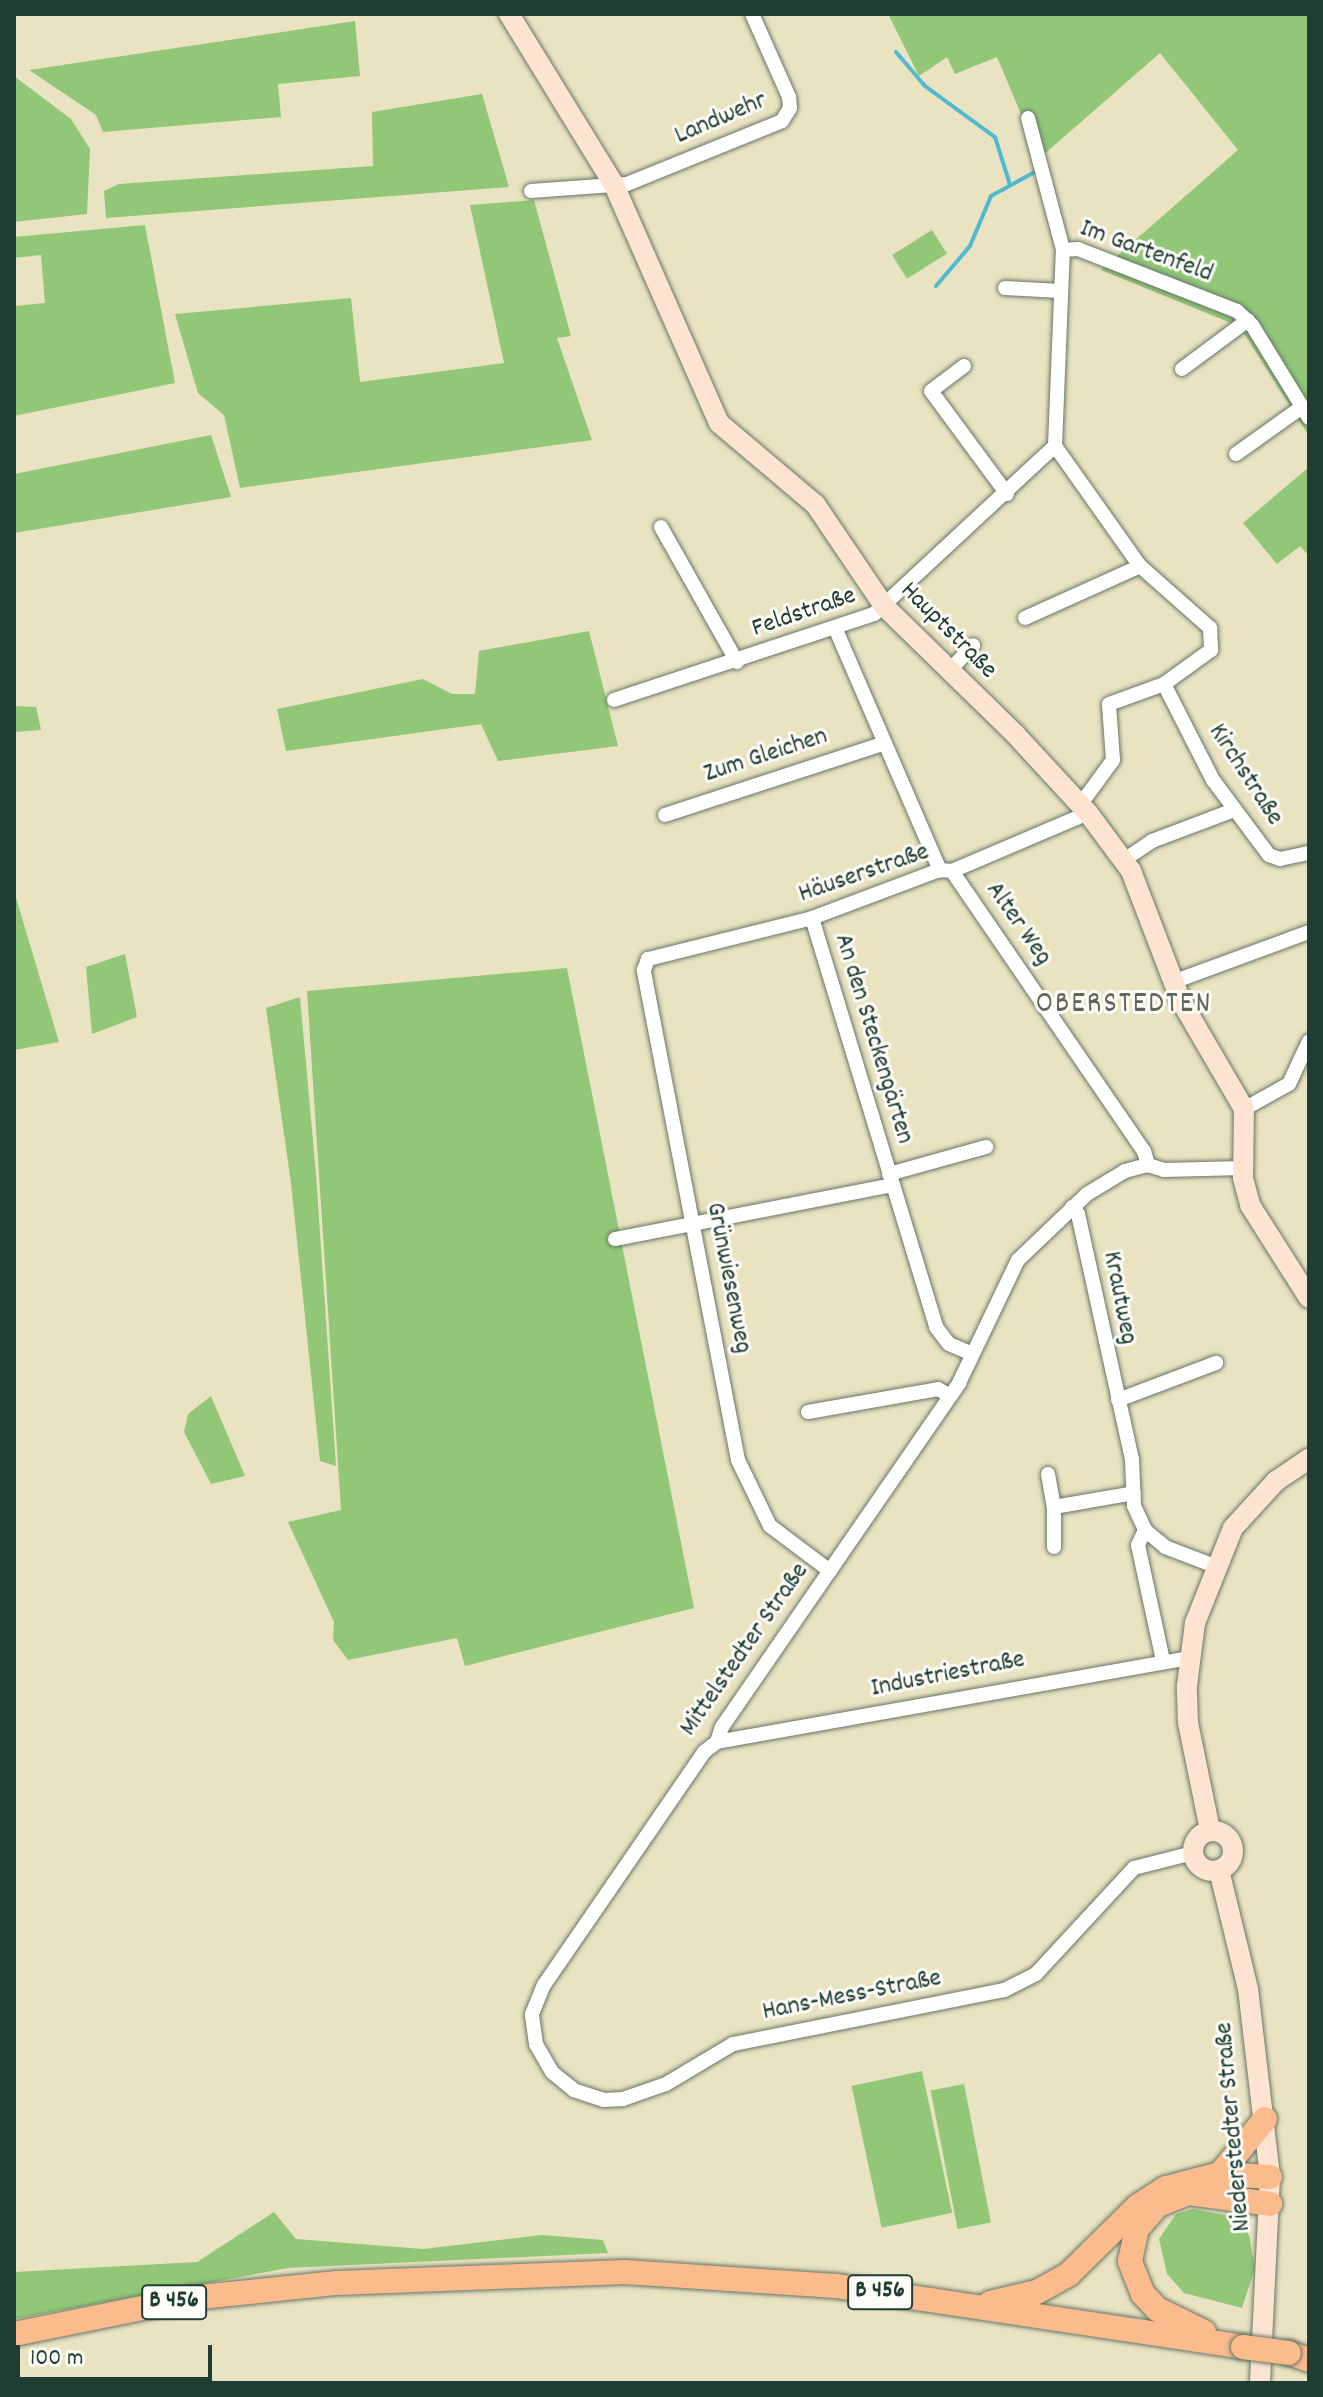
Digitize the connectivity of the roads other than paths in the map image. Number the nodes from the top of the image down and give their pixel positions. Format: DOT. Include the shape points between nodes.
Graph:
graph roads {
  1 [pos="509,14"];
  2 [pos="752,14"];
  3 [pos="1028,118"];
  4 [pos="614,185"];
  5 [pos="531,191"];
  6 [pos="1063,250"];
  7 [pos="1005,288"];
  8 [pos="1060,291"];
  9 [pos="1248,320"];
  10 [pos="964,366"];
  11 [pos="1182,369"];
  12 [pos="1305,412"];
  13 [pos="1055,446"];
  14 [pos="1236,454"];
  15 [pos="1007,494"];
  16 [pos="661,527"];
  17 [pos="1140,566"];
  18 [pos="884,606"];
  19 [pos="1025,618"];
  20 [pos="836,630"];
  21 [pos="973,645"];
  22 [pos="737,662"];
  23 [pos="950,670"];
  24 [pos="1164,684"];
  25 [pos="614,700"];
  26 [pos="882,744"];
  27 [pos="1084,809"];
  28 [pos="1234,810"];
  29 [pos="665,815"];
  30 [pos="1309,853"];
  31 [pos="1124,860"];
  32 [pos="946,870"];
  33 [pos="812,918"];
  34 [pos="1309,932"];
  35 [pos="648,959"];
  36 [pos="1173,982"];
  37 [pos="1309,1041"];
  38 [pos="1244,1109"];
  39 [pos="986,1147"];
  40 [pos="1148,1165"];
  41 [pos="1243,1168"];
  42 [pos="891,1180"];
  43 [pos="1072,1207"];
  44 [pos="693,1224"];
  45 [pos="615,1239"];
  46 [pos="1309,1298"];
  47 [pos="972,1354"];
  48 [pos="1216,1363"];
  49 [pos="950,1396"];
  50 [pos="1118,1400"];
  51 [pos="808,1412"];
  52 [pos="1309,1459"];
  53 [pos="1048,1474"];
  54 [pos="1134,1493"];
  55 [pos="1054,1507"];
  56 [pos="1145,1530"];
  57 [pos="1054,1547"];
  58 [pos="1217,1567"];
  59 [pos="830,1571"];
  60 [pos="1189,1658"];
  61 [pos="1163,1661"];
  62 [pos="717,1742"];
  63 [pos="1210,1830"];
  64 [pos="1193,1853"];
  65 [pos="1219,1870"];
  66 [pos="532,2014"];
  67 [pos="1265,2119"];
  68 [pos="1220,2174"];
  69 [pos="1270,2177"];
  70 [pos="1270,2204"];
  71 [pos="980,2305"];
  72 [pos="14,2334"];
  73 [pos="1243,2347"];
  74 [pos="1302,2356"];
  75 [pos="1260,2383"];
  1 -- 4 [label="street, Hauptstraße"];
  2 -- 4 [label="street, Landwehr" via="789,97 787,116 723,146"];
  3 -- 6 [label="street, Im Gartenfeld"];
  4 -- 5 [label="street"];
  4 -- 18 [label="street, Hauptstraße" via="714,415 815,504"];
  6 -- 8 [label="street"];
  6 -- 9 [label="street, Im Gartenfeld" via="1078,249"];
  7 -- 8 [label="street"];
  8 -- 13 [label="street"];
  9 -- 11 [label="street"];
  9 -- 12 [label="street"];
  10 -- 15 [label="street" via="931,391"];
  12 -- 14 [label="street"];
  13 -- 15 [label="street, Feldstraße"];
  13 -- 17 [label="street"];
  15 -- 18 [label="street, Feldstraße"];
  16 -- 22 [label="street, Feldstraße"];
  17 -- 19 [label="street"];
  17 -- 24 [label="street" via="1210,628 1211,650"];
  18 -- 20 [label="street, Feldstraße"];
  18 -- 23 [label="street, Hauptstraße"];
  20 -- 22 [label="street, Feldstraße"];
  20 -- 26 [label="street, Alter Weg"];
  21 -- 23 [label="street"];
  22 -- 25 [label="street, Feldstraße"];
  23 -- 27 [label="street, Hauptstraße"];
  24 -- 27 [label="street" via="1109,704 1113,760"];
  24 -- 28 [label="street, Kirchstraße" via="1201,760"];
  26 -- 29 [label="street, Zum Gleichen"];
  26 -- 32 [label="street, Alter Weg"];
  27 -- 31 [label="street, Hauptstraße"];
  27 -- 32 [label="street, Häuserstraße"];
  28 -- 30 [label="street, Kirchstraße" via="1269,855 1280,859"];
  28 -- 31 [label="street" via="1152,841"];
  31 -- 36 [label="street, Hauptstraße"];
  32 -- 33 [label="street, Häuserstraße"];
  32 -- 40 [label="street, Alter Weg" via="1128,1127"];
  33 -- 35 [label="street, Häuserstraße"];
  33 -- 42 [label="street, An den Steckengärten"];
  34 -- 36 [label="street"];
  35 -- 44 [label="street, Grünwiesenweg" via="644,970"];
  36 -- 38 [label="street, Hauptstraße"];
  37 -- 38 [label="street" via="1284,1088"];
  38 -- 41 [label="street"];
  39 -- 42 [label="street, An den Steckengärten"];
  40 -- 41 [label="street, Mittelstedter Straße" via="1164,1170"];
  40 -- 43 [label="street, Mittelstedter Straße" via="1113,1177"];
  41 -- 46 [label="street" via="1256,1218"];
  42 -- 44 [label="street"];
  42 -- 47 [label="street, An den Steckengärten" via="936,1327 949,1344"];
  43 -- 47 [label="street, Mittelstedter Straße" via="1018,1260"];
  43 -- 50 [label="street, Krautweg" via="1078,1214"];
  44 -- 45 [label="street"];
  44 -- 59 [label="street, Grünwiesenweg" via="738,1460 770,1526"];
  47 -- 49 [label="street, Mittelstedter Straße"];
  48 -- 50 [label="street"];
  49 -- 51 [label="street" via="938,1389"];
  49 -- 59 [label="street, Mittelstedter Straße"];
  50 -- 54 [label="street, Krautweg"];
  52 -- 58 [label="street, Niederstedter Straße" via="1288,1478 1276,1481 1242,1516"];
  53 -- 55 [label="street"];
  54 -- 55 [label="street"];
  54 -- 56 [label="street, Krautweg" via="1135,1513"];
  55 -- 57 [label="street"];
  56 -- 58 [label="street" via="1165,1547"];
  56 -- 61 [label="street, Krautweg" via="1138,1545"];
  58 -- 60 [label="street, Niederstedter Straße" via="1195,1623"];
  59 -- 62 [label="street, Mittelstedter Straße" via="722,1727"];
  60 -- 61 [label="street, Industriestraße"];
  60 -- 63 [label="street, Niederstedter Straße" via="1192,1758"];
  61 -- 62 [label="street, Industriestraße"];
  62 -- 66 [label="street, Mittelstedter Straße" via="704,1752 646,1832 544,1985"];
  63 -- 64 [label="street" via="1197,1838"];
  63 -- 65 [label="street, Niederstedter Straße" via="1228,1837 1233,1849 1230,1862"];
  64 -- 65 [label="street" via="1202,1868"];
  64 -- 66 [label="street, Hans-Mess-Straße" via="1143,1863 1125,1874 1036,1974 1013,1988 733,2044 643,2095 604,2100 574,2090 544,2060"];
  65 -- 67 [label="street, Niederstedter Straße" via="1248,1989"];
  67 -- 68 [label="main road"];
  67 -- 69 [label="street, Niederstedter Straße"];
  68 -- 69 [label="main road"];
  68 -- 71 [label="main road" via="1151,2196 1091,2256 1037,2292"];
  69 -- 70 [label="street, Niederstedter Straße"];
  70 -- 73 [label="main road" via="1188,2193 1145,2216 1132,2244 1134,2278 1157,2309"];
  70 -- 75 [label="street, Niederstedter Straße"];
  71 -- 72 [label="main road, B 456" via="781,2281 625,2272 513,2273 392,2278 191,2298"];
  71 -- 73 [label="main road, B 456"];
  73 -- 74 [label="main road, B 456, bridge"];
}
